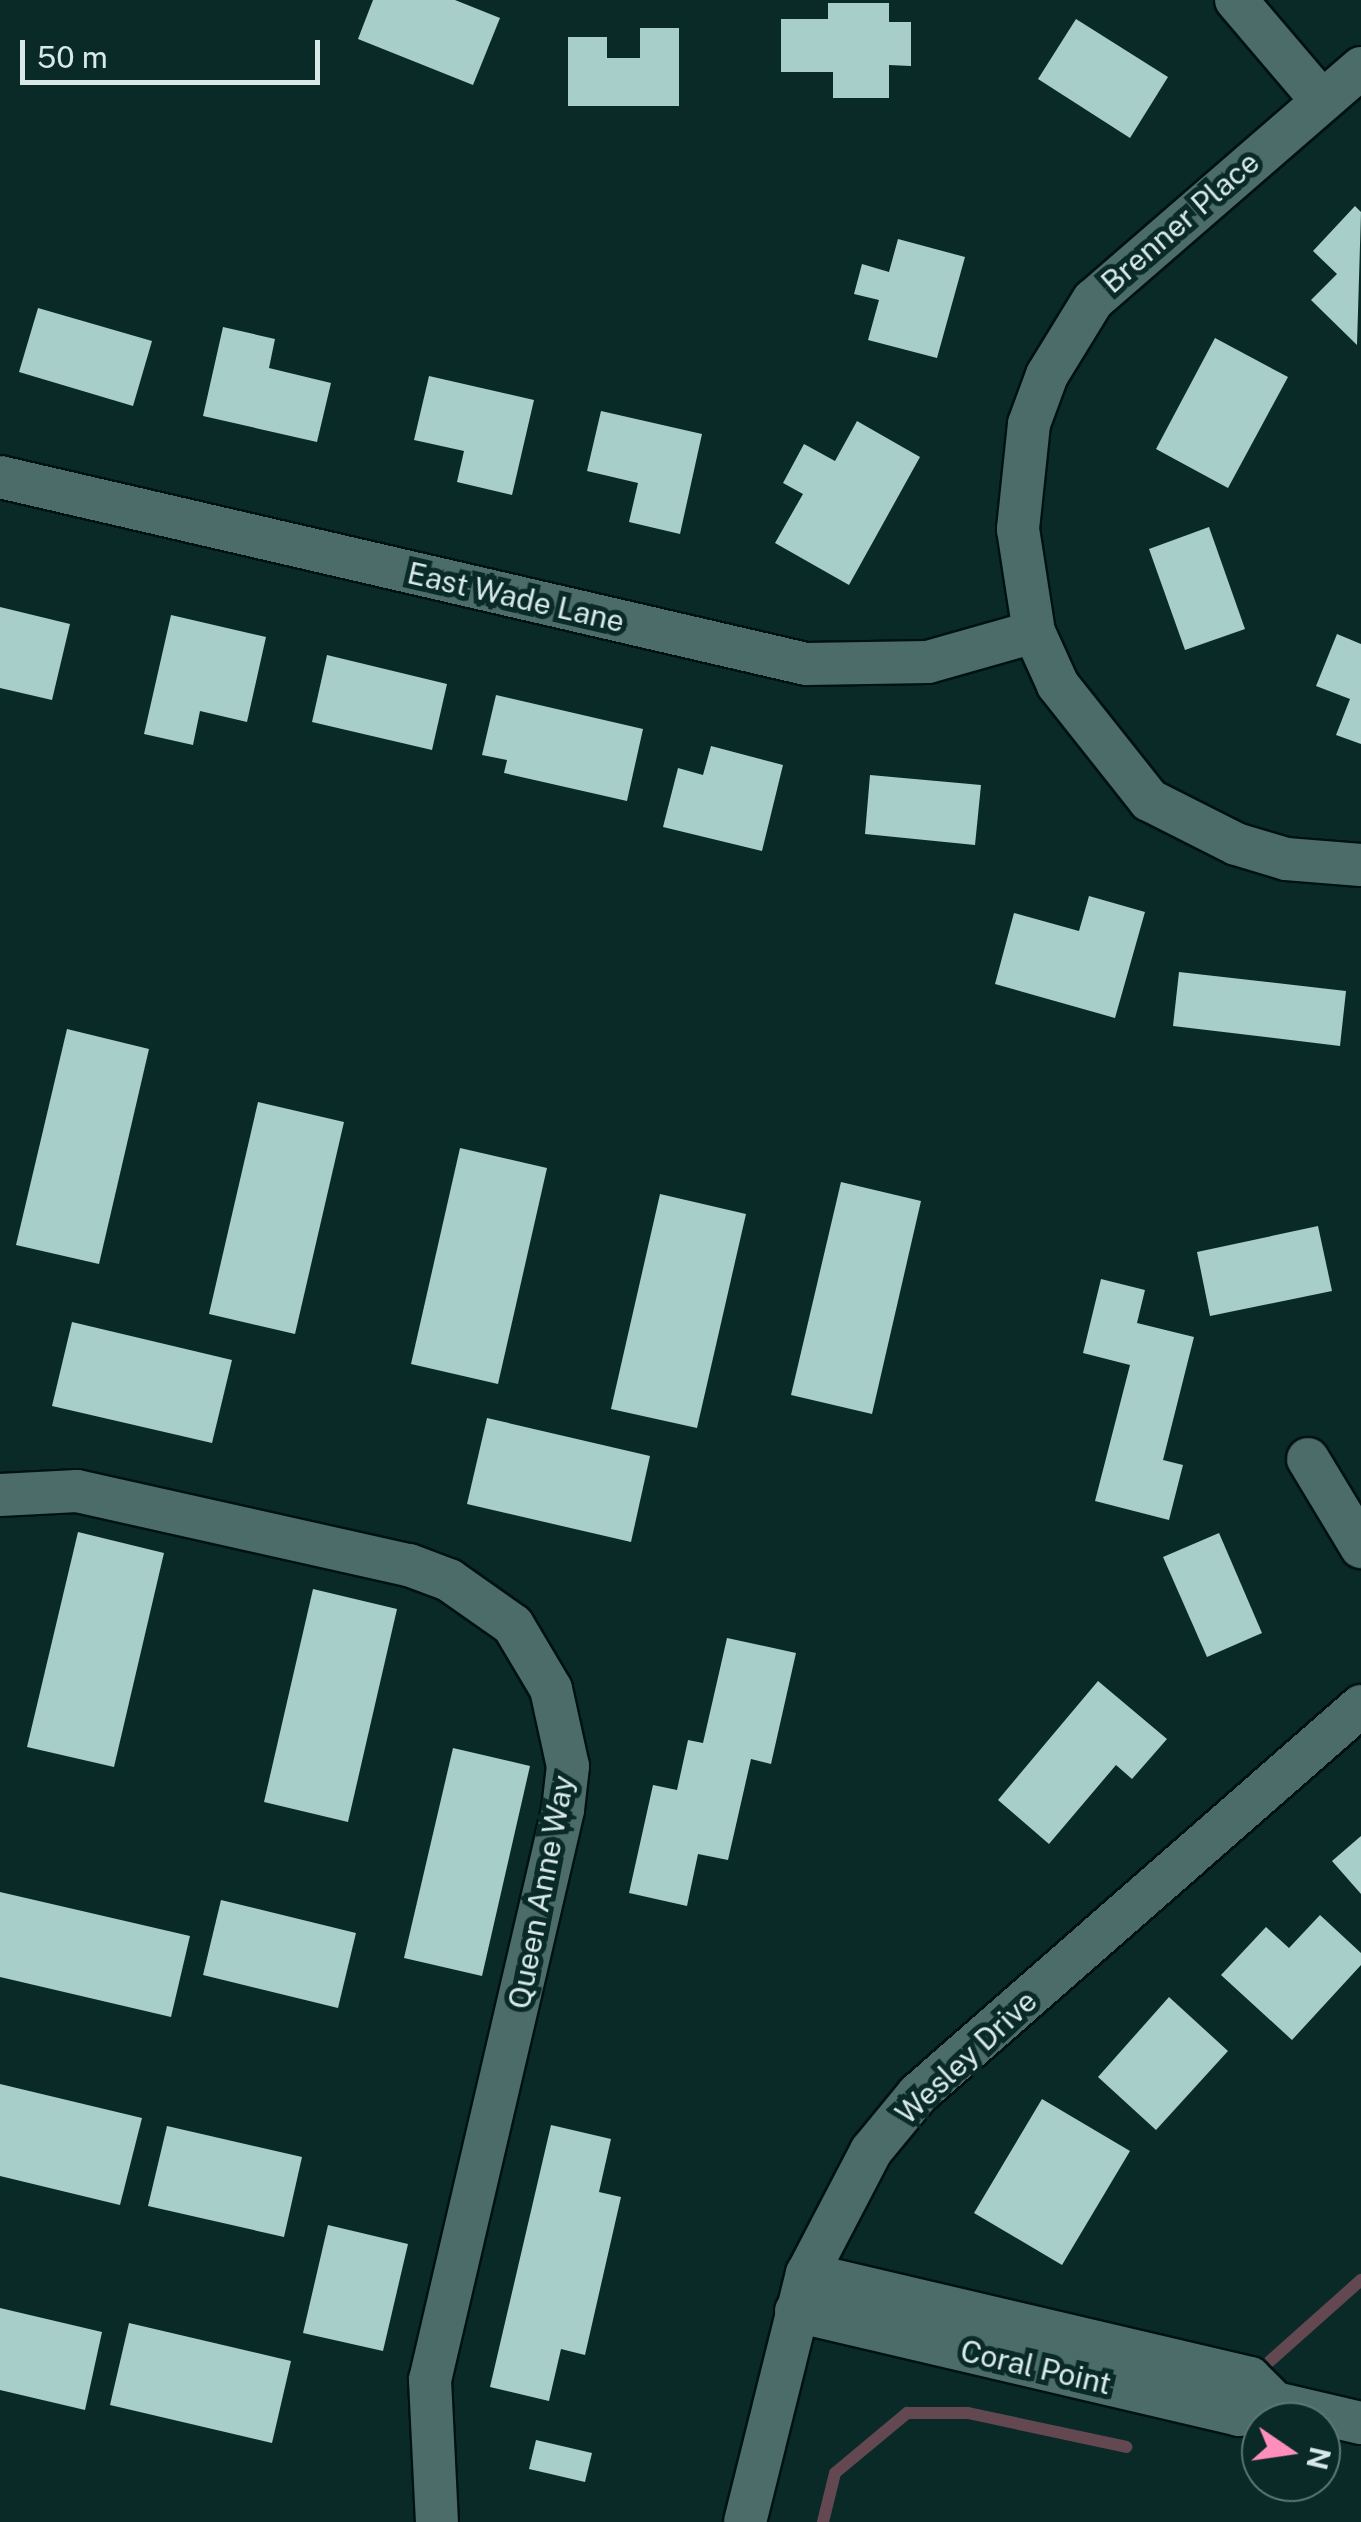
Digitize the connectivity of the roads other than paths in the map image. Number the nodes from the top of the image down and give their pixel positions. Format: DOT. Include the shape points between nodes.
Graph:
graph roads {
  1 [pos="1236,0"];
  2 [pos="1361,68"];
  3 [pos="1321,100"];
  4 [pos="0,477"];
  5 [pos="1034,632"];
  6 [pos="1361,866"];
  7 [pos="1308,1459"];
  8 [pos="0,1495"];
  9 [pos="1361,1546"];
  10 [pos="1361,1706"];
  11 [pos="802,2292"];
  12 [pos="1361,2423"];
  13 [pos="437,2522"];
  14 [pos="746,2522"];
  1 -- 3 [label="street"];
  2 -- 3 [label="street, Brenner Place"];
  3 -- 5 [label="street, Brenner Place" via="1128,262 1068,334 1047,374 1020,468 1018,529"];
  4 -- 5 [label="street, East Wade Lane" via="806,664 928,662"];
  5 -- 6 [label="street, Brenner Place" via="1058,686 1149,800 1236,844"];
  7 -- 9 [label="street"];
  8 -- 13 [label="street, Queen Anne Way" via="77,1491 408,1564 449,1580 513,1625 552,1689 568,1766 562,1810 430,2380"];
  10 -- 11 [label="street, Wesley Drive" via="918,2094 862,2166"];
  11 -- 12 [label="street, Coral Point" via="1250,2378 1275,2403"];
  11 -- 14 [label="street, Wesley Drive"];
}
